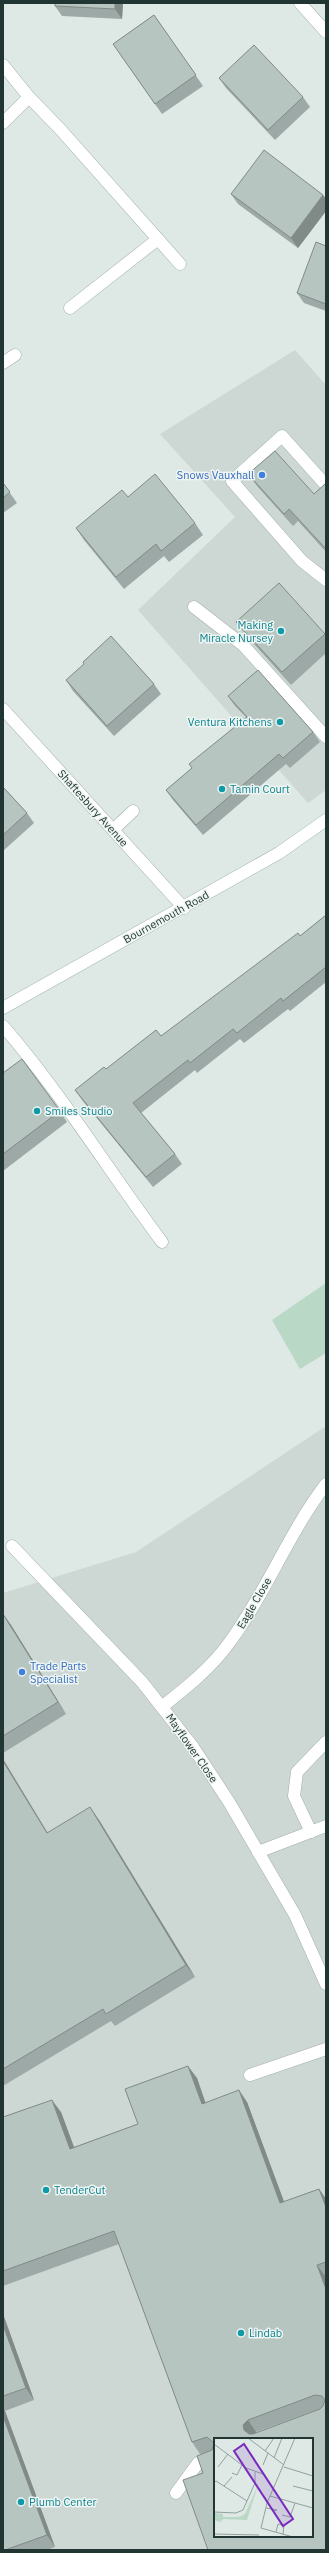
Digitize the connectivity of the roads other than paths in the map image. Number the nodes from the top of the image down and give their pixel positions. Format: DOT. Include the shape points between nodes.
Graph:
graph roads {
  1 [pos="300,3"];
  2 [pos="326,32"];
  3 [pos="3,65"];
  4 [pos="29,97"];
  5 [pos="3,123"];
  6 [pos="158,240"];
  7 [pos="180,264"];
  8 [pos="70,308"];
  9 [pos="15,355"];
  10 [pos="3,363"];
  11 [pos="324,483"];
  12 [pos="326,580"];
  13 [pos="194,607"];
  14 [pos="3,709"];
  15 [pos="326,737"];
  16 [pos="133,811"];
  17 [pos="326,820"];
  18 [pos="113,830"];
  19 [pos="184,908"];
  20 [pos="3,1008"];
  21 [pos="3,1026"];
  22 [pos="162,1242"];
  23 [pos="326,1484"];
  24 [pos="12,1546"];
  25 [pos="163,1706"];
  26 [pos="326,1742"];
  27 [pos="326,1826"];
  28 [pos="311,1832"];
  29 [pos="258,1852"];
  30 [pos="326,1984"];
  31 [pos="326,2050"];
  32 [pos="250,2075"];
  33 [pos="214,2457"];
  34 [pos="176,2493"];
  1 -- 2 [label="street"];
  3 -- 4 [label="street"];
  4 -- 5 [label="street"];
  4 -- 6 [label="street"];
  6 -- 7 [label="street"];
  6 -- 8 [label="street"];
  9 -- 10 [label="street"];
  11 -- 12 [label="street" via="282,436 232,481 302,562"];
  13 -- 15 [label="street" via="243,645"];
  14 -- 18 [label="street, Shaftesbury Avenue"];
  16 -- 18 [label="street"];
  17 -- 19 [label="street, Bournemouth Road" via="278,853"];
  18 -- 19 [label="street, Shaftesbury Avenue"];
  19 -- 20 [label="street, Bournemouth Road"];
  21 -- 22 [label="street" via="38,1066 116,1181"];
  23 -- 25 [label="street, Eagle Close" via="304,1514 246,1619 229,1644 211,1666"];
  24 -- 25 [label="street, Mayflower Close"];
  25 -- 29 [label="street, Mayflower Close" via="229,1802"];
  26 -- 28 [label="street" via="297,1772 294,1796"];
  27 -- 28 [label="street"];
  28 -- 29 [label="street"];
  29 -- 30 [label="street, Mayflower Close" via="295,1916"];
  31 -- 32 [label="street"];
  33 -- 34 [label="street" via="198,2463"];
}
